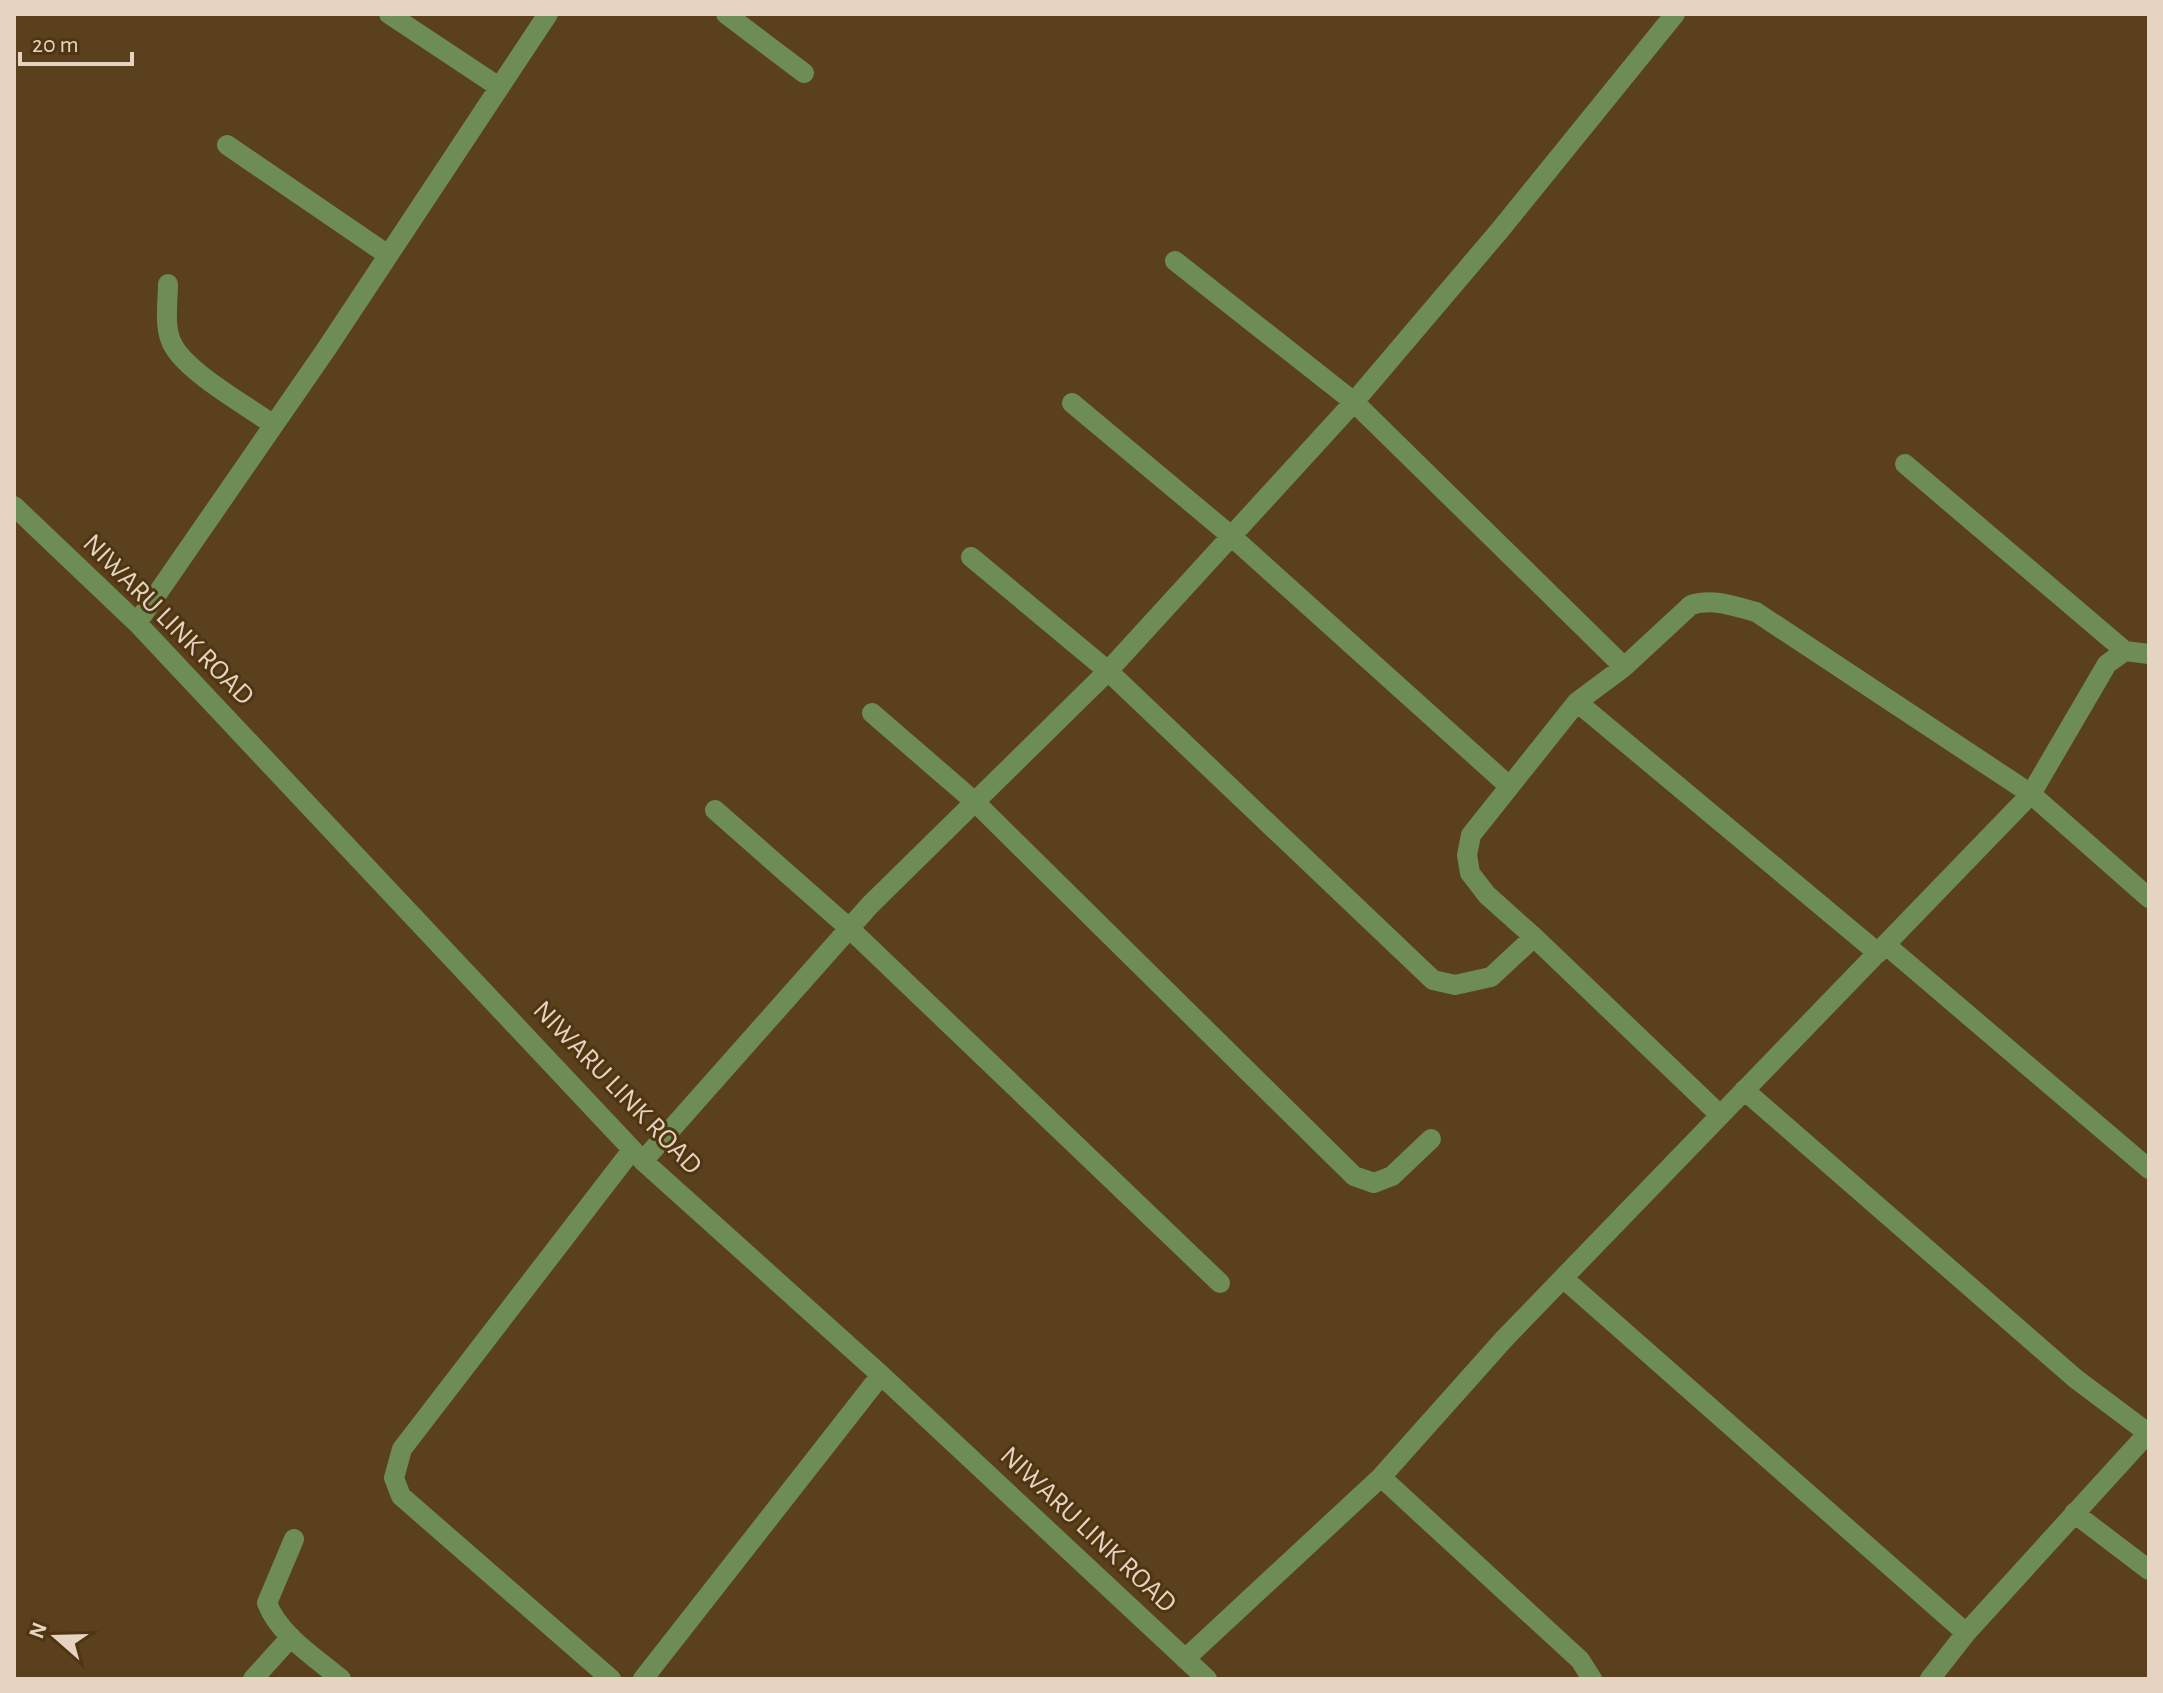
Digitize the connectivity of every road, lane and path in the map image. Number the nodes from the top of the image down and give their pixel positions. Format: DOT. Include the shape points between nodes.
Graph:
graph roads {
  1 [pos="389,14"];
  2 [pos="548,14"];
  3 [pos="726,14"];
  4 [pos="1675,14"];
  5 [pos="804,73"];
  6 [pos="499,87"];
  7 [pos="227,145"];
  8 [pos="388,255"];
  9 [pos="1175,261"];
  10 [pos="168,284"];
  11 [pos="1354,402"];
  12 [pos="1072,403"];
  13 [pos="274,425"];
  14 [pos="1905,464"];
  15 [pos="18,519"];
  16 [pos="1230,535"];
  17 [pos="971,557"];
  18 [pos="137,623"];
  19 [pos="2125,651"];
  20 [pos="2149,654"];
  21 [pos="1624,667"];
  22 [pos="1108,671"];
  23 [pos="1577,702"];
  24 [pos="872,713"];
  25 [pos="1509,786"];
  26 [pos="2031,794"];
  27 [pos="975,802"];
  28 [pos="715,810"];
  29 [pos="2149,898"];
  30 [pos="849,928"];
  31 [pos="1534,937"];
  32 [pos="1882,949"];
  33 [pos="1744,1090"];
  34 [pos="1720,1115"];
  35 [pos="1431,1139"];
  36 [pos="637,1155"];
  37 [pos="2149,1169"];
  38 [pos="1563,1278"];
  39 [pos="1220,1283"];
  40 [pos="881,1375"];
  41 [pos="2149,1432"];
  42 [pos="1381,1477"];
  43 [pos="2074,1513"];
  44 [pos="294,1539"];
  45 [pos="2149,1570"];
  46 [pos="1966,1633"];
  47 [pos="291,1637"];
  48 [pos="1185,1659"];
  49 [pos="253,1679"];
  50 [pos="341,1679"];
  51 [pos="611,1679"];
  52 [pos="643,1679"];
  53 [pos="1207,1679"];
  54 [pos="1592,1679"];
  55 [pos="1930,1679"];
  1 -- 6 [label="street"];
  2 -- 6 [label="street"];
  3 -- 5 [label="street"];
  4 -- 11 [label="street"];
  6 -- 8 [label="street"];
  7 -- 8 [label="street"];
  8 -- 13 [label="street"];
  9 -- 11 [label="street"];
  10 -- 13 [label="street" via="173,346 199,373"];
  11 -- 16 [label="street"];
  11 -- 21 [label="street"];
  12 -- 16 [label="street"];
  13 -- 18 [label="street"];
  14 -- 19 [label="street"];
  15 -- 18 [label="street, NIWARU LINK ROAD"];
  16 -- 22 [label="street"];
  16 -- 25 [label="street"];
  17 -- 22 [label="street"];
  18 -- 36 [label="street, NIWARU LINK ROAD"];
  19 -- 20 [label="street"];
  19 -- 26 [label="street" via="2107,664"];
  21 -- 23 [label="street"];
  21 -- 26 [label="street" via="1691,605 1721,603 1756,612"];
  22 -- 27 [label="street"];
  22 -- 31 [label="street" via="1433,980 1455,985 1491,977"];
  23 -- 25 [label="street"];
  23 -- 32 [label="street"];
  24 -- 27 [label="street"];
  25 -- 31 [label="street" via="1471,835 1467,855 1470,873 1487,895"];
  26 -- 29 [label="street"];
  26 -- 32 [label="street"];
  27 -- 30 [label="street"];
  27 -- 35 [label="street" via="1354,1176 1374,1183 1392,1176"];
  28 -- 30 [label="street"];
  30 -- 36 [label="street"];
  30 -- 39 [label="street"];
  31 -- 34 [label="street"];
  32 -- 33 [label="street"];
  32 -- 37 [label="street"];
  33 -- 34 [label="street"];
  33 -- 41 [label="street" via="2076,1379"];
  34 -- 38 [label="street"];
  36 -- 40 [label="street, NIWARU LINK ROAD"];
  36 -- 51 [label="street" via="402,1449 394,1478 401,1496"];
  38 -- 42 [label="street"];
  38 -- 46 [label="street"];
  40 -- 48 [label="street, NIWARU LINK ROAD"];
  40 -- 52 [label="street"];
  41 -- 43 [label="street"];
  42 -- 48 [label="street"];
  42 -- 54 [label="street" via="1580,1660"];
  43 -- 45 [label="street"];
  43 -- 46 [label="street"];
  44 -- 47 [label="street" via="267,1603"];
  46 -- 55 [label="street"];
  47 -- 49 [label="street"];
  47 -- 50 [label="street"];
  48 -- 53 [label="street, NIWARU LINK ROAD"];
}
